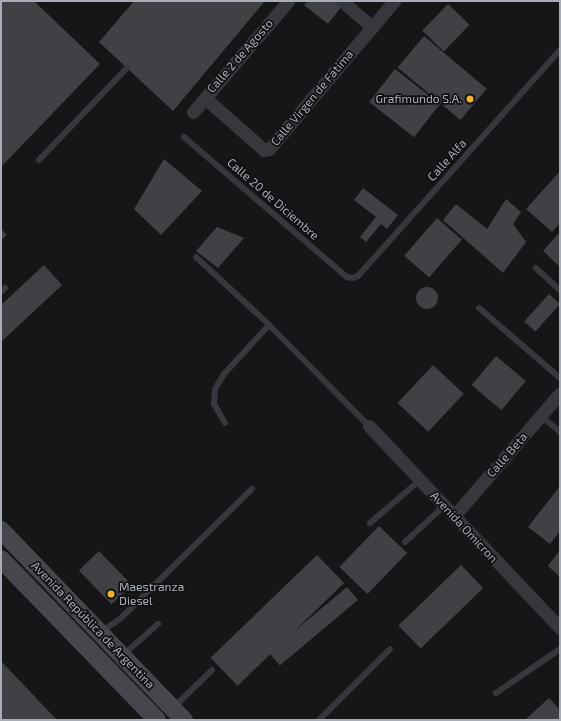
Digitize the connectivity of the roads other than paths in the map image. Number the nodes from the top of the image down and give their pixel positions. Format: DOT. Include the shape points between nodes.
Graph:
graph roads {
  1 [pos="288,1"];
  2 [pos="342,1"];
  3 [pos="394,1"];
  4 [pos="372,27"];
  5 [pos="560,50"];
  6 [pos="127,68"];
  7 [pos="205,98"];
  8 [pos="193,112"];
  9 [pos="184,137"];
  10 [pos="39,160"];
  11 [pos="196,257"];
  12 [pos="536,268"];
  13 [pos="347,277"];
  14 [pos="560,290"];
  15 [pos="479,308"];
  16 [pos="269,325"];
  17 [pos="560,378"];
  18 [pos="560,393"];
  19 [pos="541,416"];
  20 [pos="225,423"];
  21 [pos="369,426"];
  22 [pos="560,432"];
  23 [pos="420,480"];
  24 [pos="252,490"];
  25 [pos="444,506"];
  26 [pos="454,516"];
  27 [pos="370,523"];
  28 [pos="1,530"];
  29 [pos="405,542"];
  30 [pos="1,559"];
  31 [pos="158,624"];
  32 [pos="560,628"];
  33 [pos="100,633"];
  34 [pos="83,644"];
  35 [pos="390,649"];
  36 [pos="560,649"];
  37 [pos="122,656"];
  38 [pos="212,670"];
  39 [pos="496,693"];
  40 [pos="178,714"];
  41 [pos="157,720"];
  42 [pos="319,720"];
  1 -- 7 [label="street, Calle 2 de Agosto"];
  2 -- 4 [label="street"];
  3 -- 4 [label="street, Calle Virgen de Fatima"];
  4 -- 7 [label="street, Calle Virgen de Fatima" via="269,149 264,150"];
  5 -- 13 [label="lane, Calle Alfa" via="358,276"];
  6 -- 10 [label="lane"];
  7 -- 8 [label="street, Calle 2 de Agosto"];
  9 -- 13 [label="lane, Calle 20 de Diciembre"];
  11 -- 16 [label="lane"];
  12 -- 14 [label="lane"];
  15 -- 17 [label="lane"];
  16 -- 20 [label="lane" via="224,374 215,389 214,404"];
  16 -- 21 [label="lane"];
  18 -- 19 [label="street, Calle Beta"];
  19 -- 22 [label="lane"];
  19 -- 26 [label="street, Calle Beta"];
  21 -- 23 [label="street, Avenida Omicron"];
  23 -- 25 [label="street, Avenida Omicron"];
  23 -- 27 [label="lane"];
  24 -- 33 [label="lane" via="121,618"];
  25 -- 26 [label="street, Avenida Omicron"];
  25 -- 29 [label="lane"];
  26 -- 32 [label="street, Avenida Omicron"];
  28 -- 33 [label="main road, Avenida República de Argentina"];
  30 -- 34 [label="main road, Avenida República de Argentina"];
  31 -- 37 [label="lane"];
  33 -- 34 [label="main road"];
  33 -- 37 [label="main road, Avenida República de Argentina"];
  34 -- 41 [label="main road, Avenida República de Argentina"];
  35 -- 42 [label="lane"];
  36 -- 39 [label="lane"];
  37 -- 40 [label="main road, Avenida República de Argentina"];
  38 -- 40 [label="lane"];
}
